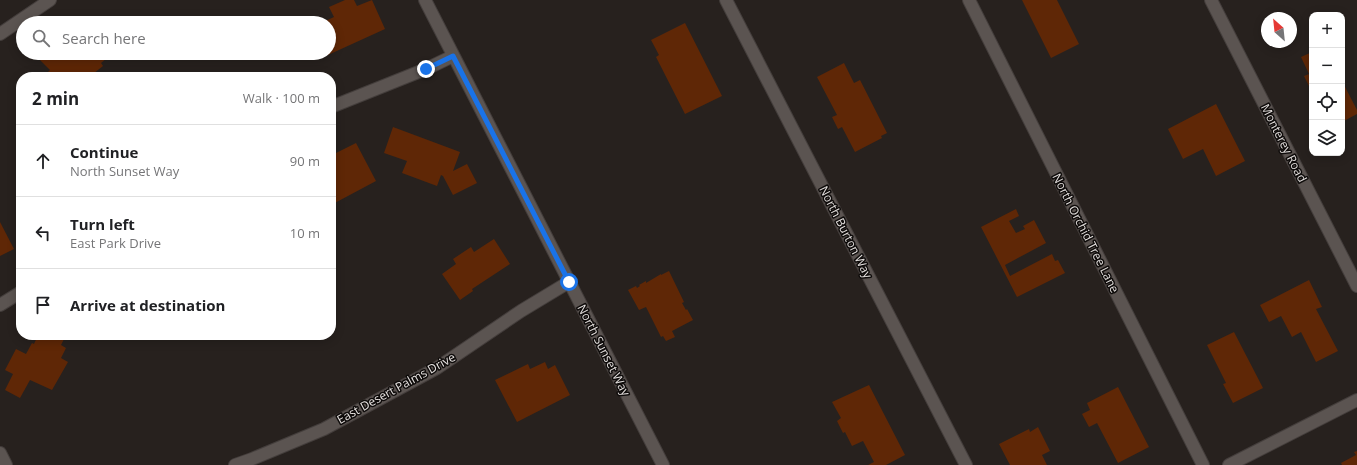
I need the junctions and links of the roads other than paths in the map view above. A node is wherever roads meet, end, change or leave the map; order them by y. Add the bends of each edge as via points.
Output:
1 (50, 0) edge
2 (425, 0) edge
3 (726, 0) edge
4 (969, 0) edge
5 (1211, 0) edge
6 (26, 16) edge
7 (16, 23) edge
8 (0, 34) edge
9 (453, 56) junction
10 (336, 105) edge
11 (569, 282) junction
12 (1357, 286) edge
13 (16, 295) edge
14 (0, 305) edge
15 (1357, 400) edge
16 (0, 453) edge
17 (6, 465) edge
18 (235, 465) edge
19 (663, 465) edge
20 (966, 465) edge
21 (1203, 465) edge
22 (1229, 465) edge

1 - 6 street
2 - 9 street, North Sunset Way
3 - 20 street, North Burton Way
4 - 21 street, North Orchid Tree Lane
5 - 12 street, Monterey Road
7 - 8 street
9 - 10 street
9 - 11 street, North Sunset Way
11 - 18 street, East Desert Palms Drive via 520,311 437,368 324,429
11 - 19 street, North Sunset Way
13 - 14 street
15 - 22 street
16 - 17 street

